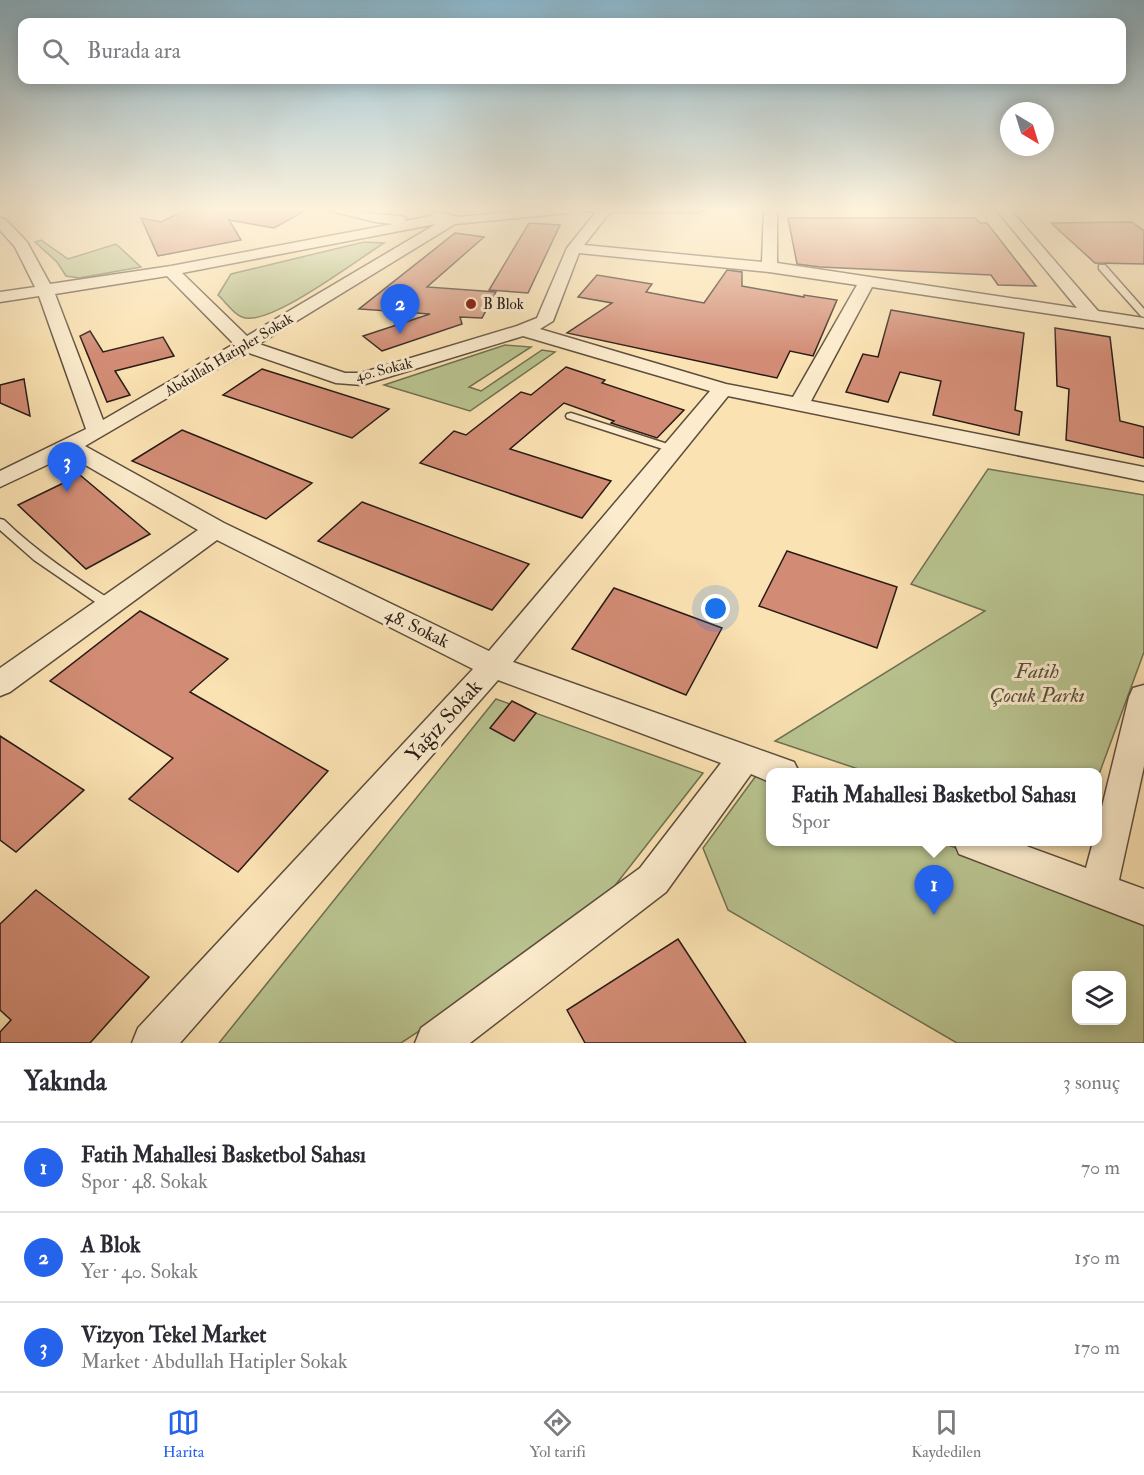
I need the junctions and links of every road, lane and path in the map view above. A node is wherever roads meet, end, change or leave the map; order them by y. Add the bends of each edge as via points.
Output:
1 (28, 257) edge
2 (240, 257) edge
3 (379, 257) edge
4 (570, 257) edge
5 (663, 257) edge
6 (769, 257) edge
7 (1043, 257) edge
8 (769, 267) junction
9 (1102, 267) dead end
10 (171, 271) junction
11 (867, 282) junction
12 (46, 292) junction
13 (0, 297) edge
14 (1144, 314) edge
15 (1092, 315) junction
16 (1144, 322) edge
17 (523, 330) junction
18 (246, 346) junction
19 (723, 388) junction
20 (799, 404) junction
21 (571, 416) dead end
22 (97, 432) junction
23 (69, 446) junction
24 (673, 449) junction
25 (1144, 474) edge
26 (0, 480) edge
27 (0, 523) edge
28 (215, 528) junction
29 (109, 605) junction
30 (493, 666) junction
31 (0, 684) edge
32 (1144, 697) edge
33 (744, 758) junction
34 (772, 768) edge
35 (981, 846) edge
36 (1099, 889) junction
37 (1144, 907) edge
38 (153, 1043) edge
39 (436, 1043) edge

1 - 12 street
2 - 10 street
3 - 18 street, Abdullah Hatipler Sokak
4 - 17 street, 40. Sokak via 544,321
5 - 8 street
6 - 8 street
7 - 15 street
8 - 11 street
9 - 14 lane
10 - 12 street
10 - 18 street
11 - 15 street
11 - 20 street
12 - 13 street
12 - 22 street
15 - 16 street
17 - 18 street, 40. Sokak via 362,379 343,379
17 - 19 street
18 - 22 street, Abdullah Hatipler Sokak
19 - 20 street
19 - 24 street, Yağız Sokak
20 - 25 street
21 - 24 lane
22 - 23 street, Abdullah Hatipler Sokak
23 - 26 street, Abdullah Hatipler Sokak
23 - 28 street, 48. Sokak
24 - 30 street, Yağız Sokak
27 - 29 lane via 60,573
28 - 29 street
28 - 30 street, 48. Sokak
29 - 31 street
30 - 33 street, 48. Sokak
30 - 38 street, Yağız Sokak
32 - 36 street
33 - 34 street, 48. Sokak
33 - 39 street via 653,880
35 - 36 street
36 - 37 street

